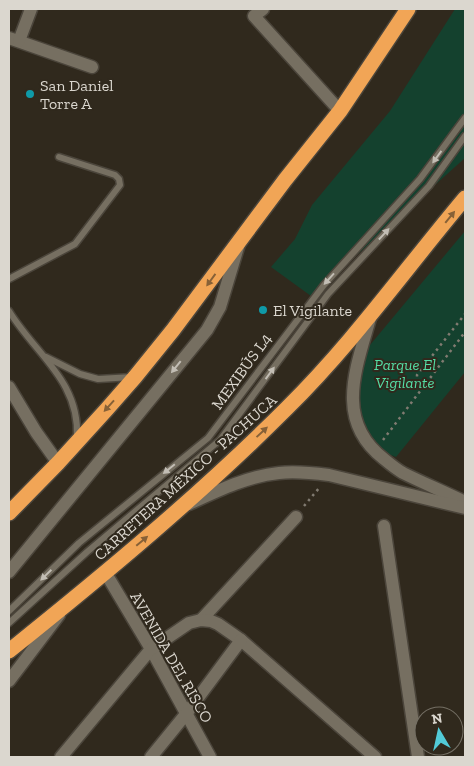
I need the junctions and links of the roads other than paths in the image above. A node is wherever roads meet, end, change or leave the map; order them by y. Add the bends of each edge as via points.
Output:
1 (31, 9) edge
2 (408, 9) edge
3 (259, 13) edge
4 (14, 40) edge
5 (92, 67) dead end
6 (340, 111) junction
7 (465, 118) edge
8 (465, 136) edge
9 (59, 158) dead end
10 (465, 198) edge
11 (240, 241) junction
12 (9, 279) edge
13 (9, 310) edge
14 (371, 314) junction
15 (42, 355) junction
16 (135, 377) junction
17 (9, 387) edge
18 (77, 442) junction
19 (58, 463) junction
20 (465, 502) edge
21 (182, 507) junction
22 (465, 508) edge
23 (9, 513) edge
24 (296, 517) road end
25 (384, 526) dead end
26 (9, 572) edge
27 (105, 572) junction
28 (66, 606) junction
29 (9, 611) edge
30 (201, 620) junction
31 (9, 623) edge
32 (241, 640) junction
33 (151, 650) junction
34 (9, 651) edge
35 (9, 681) edge
36 (186, 714) junction
37 (61, 757) edge
38 (151, 757) edge
39 (210, 757) edge
40 (375, 757) edge
41 (418, 757) edge

1 - 4 street
2 - 6 highway
3 - 6 street
4 - 5 street
6 - 11 highway
7 -> 29 lane, MEXIBÚS L4 via 420,179 324,284 208,438 79,543
31 -> 8 lane, MEXIBÚS L4 via 87,552 220,440 328,294 429,186
9 - 12 lane via 115,175 120,185 75,244
14 -> 10 highway, CARRETERA MÉXICO - PACHUCA
11 -> 16 highway
11 -> 26 street via 220,307 207,330
13 - 15 lane
14 - 20 street via 352,390 359,428 375,452 401,472
21 -> 14 highway, CARRETERA MÉXICO - PACHUCA via 288,408
15 - 16 lane via 98,379
15 - 18 lane via 73,401 78,422
16 -> 18 highway
17 - 19 street
18 - 19 highway
19 - 23 highway
21 - 22 street via 226,487 279,473 307,472
27 -> 21 highway, CARRETERA MÉXICO - PACHUCA
24 - 30 street
25 - 41 street
27 - 28 highway, CARRETERA MÉXICO - PACHUCA
27 - 33 street, AVENIDA DEL RISCO
28 - 34 highway, CARRETERA MÉXICO - PACHUCA
28 - 35 street
30 - 32 street via 218,624
30 - 33 street via 189,623
32 - 36 street
32 - 40 street
33 - 36 street, AVENIDA DEL RISCO
33 - 37 street
36 - 38 street
36 - 39 street, AVENIDA DEL RISCO

